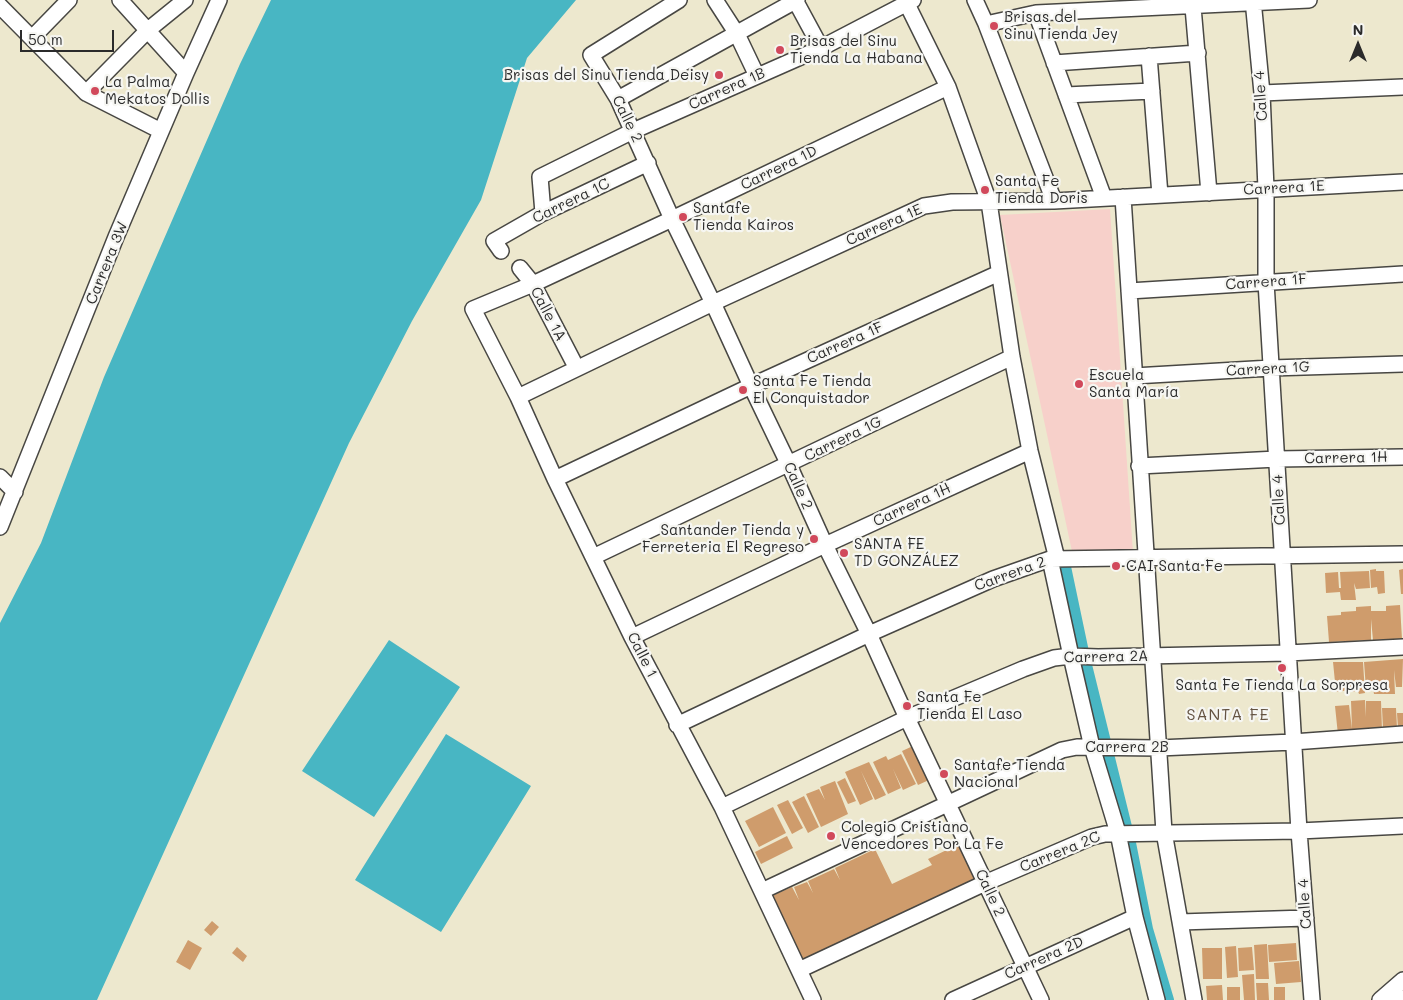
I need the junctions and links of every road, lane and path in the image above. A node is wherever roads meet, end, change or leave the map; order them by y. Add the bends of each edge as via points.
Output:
1 (69, 0) edge
2 (120, 0) edge
3 (185, 0) edge
4 (219, 0) edge
5 (679, 0) edge
6 (715, 0) edge
7 (796, 0) edge
8 (975, 0) edge
9 (1309, 0) edge
10 (909, 1) edge
11 (1253, 1) edge
12 (0, 6) edge
13 (1193, 7) junction
14 (1036, 13) junction
15 (986, 24) junction
16 (148, 30) junction
17 (736, 34) junction
18 (32, 38) junction
19 (821, 48) junction
20 (1198, 53) junction
21 (1149, 56) junction
22 (1054, 63) junction
23 (186, 73) junction
24 (757, 76) junction
25 (1403, 86) edge
26 (948, 87) junction
27 (1152, 91) junction
28 (86, 93) junction
29 (1262, 93) junction
30 (1066, 96) junction
31 (618, 99) junction
32 (161, 131) junction
33 (633, 131) junction
34 (648, 163) junction
35 (1403, 182) edge
36 (1266, 189) junction
37 (1209, 193) junction
38 (1160, 195) junction
39 (1123, 197) junction
40 (1104, 198) junction
41 (1054, 201) junction
42 (989, 202) junction
43 (543, 213) junction
44 (672, 219) junction
45 (498, 246) dead end
46 (520, 268) dead end
47 (999, 273) junction
48 (1403, 274) edge
49 (1266, 282) junction
50 (533, 284) junction
51 (1129, 291) junction
52 (713, 303) junction
53 (474, 309) joint
54 (1012, 357) junction
55 (573, 361) dead end
56 (1403, 364) edge
57 (1272, 368) junction
58 (1134, 376) junction
59 (750, 386) junction
60 (518, 397) junction
61 (1030, 451) junction
62 (1403, 457) edge
63 (1277, 459) junction
64 (789, 464) junction
65 (1139, 466) junction
66 (0, 477) edge
67 (555, 479) junction
68 (15, 492) junction
69 (0, 527) edge
70 (825, 545) junction
71 (1403, 554) edge
72 (1283, 556) junction
73 (593, 557) junction
74 (1145, 557) junction
75 (1058, 559) junction
76 (869, 634) junction
77 (632, 637) junction
78 (1403, 647) edge
79 (1288, 653) junction
80 (1073, 656) junction
81 (1153, 657) junction
82 (907, 718) junction
83 (678, 725) junction
84 (1403, 734) edge
85 (1294, 742) junction
86 (1095, 746) junction
87 (1159, 748) junction
88 (948, 804) junction
89 (722, 807) junction
90 (1403, 826) edge
91 (1299, 831) junction
92 (1164, 832) junction
93 (1120, 833) junction
94 (985, 883) junction
95 (762, 891) junction
96 (1135, 918) junction
97 (1306, 918) junction
98 (1180, 922) junction
99 (1025, 966) junction
100 (800, 970) junction
101 (1403, 980) edge
102 (1403, 998) edge
103 (1381, 999) edge
104 (813, 1000) edge
105 (953, 1000) edge
106 (1041, 1000) edge
107 (1157, 1000) edge
108 (1194, 1000) edge
109 (1312, 1000) edge

1 - 18 street
2 - 16 street
3 - 16 street
4 - 23 street, Carrera 3W
5 - 31 street, Calle 2 via 591,55
6 - 17 street
7 - 17 street
7 - 19 street
8 - 15 street
9 - 11 street
10 - 19 street, Carrera 1B
10 - 26 street
11 - 13 street
11 - 29 street, Calle 4
12 - 18 street
13 - 14 street
13 - 20 street
14 - 15 street
14 - 22 street
15 - 41 street
16 - 23 street
16 - 28 street
17 - 24 street
17 - 31 street
18 - 28 street
19 - 24 street, Carrera 1B
20 - 21 street
20 - 37 street
21 - 22 street
21 - 27 street
22 - 30 street
23 - 32 street, Carrera 3W
24 - 33 street, Carrera 1B
25 - 29 street
26 - 42 street
26 - 44 street, Carrera 1D
27 - 30 street
27 - 38 street
28 - 32 street
29 - 36 street, Calle 4
30 - 40 street
31 - 33 street, Calle 2
32 - 68 street, Carrera 3W via 51,396
33 - 34 street, Calle 2
33 - 43 street, Carrera 1B via 540,177
34 - 43 street, Carrera 1C
34 - 44 street, Calle 2
35 - 36 street, Carrera 1E
36 - 37 street, Carrera 1E
36 - 49 street, Calle 4
37 - 38 street, Carrera 1E
38 - 39 street, Carrera 1E
39 - 40 street, Carrera 1E
39 - 51 street
40 - 41 street, Carrera 1E
41 - 42 street, Carrera 1E
42 - 47 street
42 - 52 street, Carrera 1E via 924,206
43 - 45 street, Carrera 1C
44 - 50 street, Carrera 1D
44 - 52 street, Calle 2
46 - 50 street, Calle 1A
47 - 54 street
47 - 59 street, Carrera 1F
48 - 49 street, Carrera 1F
49 - 51 street, Carrera 1F
49 - 57 street, Calle 4
50 - 53 street, Carrera 1D
50 - 55 street, Calle 1A
51 - 58 street
52 - 59 street, Calle 2
52 - 60 street, Carrera 1E
53 - 60 street, Calle 1
54 - 61 street
54 - 64 street, Carrera 1G
56 - 57 street, Carrera 1G
57 - 58 street, Carrera 1G
57 - 63 street, Calle 4
58 - 65 street
59 - 64 street, Calle 2
59 - 67 street, Carrera 1F
60 - 67 street, Calle 1
61 - 70 street, Carrera 1H
61 - 75 street
62 - 63 street, Carrera 1H
63 - 65 street, Carrera 1H
63 - 72 street, Calle 4
64 - 70 street, Calle 2
64 - 73 street, Carrera 1G
65 - 74 street
66 - 68 street
67 - 73 street, Calle 1
68 - 69 street, Carrera 3W
70 - 76 street, Calle 2
70 - 77 street, Carrera 1H
71 - 72 street, Carrera 2
72 - 74 street, Carrera 2
72 - 79 street, Calle 4
73 - 77 street, Calle 1
74 - 75 street, Carrera 2
74 - 81 street
75 - 76 street, Carrera 2 via 993,579
75 - 80 street
76 - 82 street, Calle 2
76 - 83 street, Carrera 2
77 - 83 street, Calle 1
78 - 79 street, Carrera 2A
79 - 81 street, Carrera 2A
79 - 85 street, Calle 4
80 - 81 street, Carrera 2A
80 - 82 street, Carrera 2A via 1054,658 1023,669
80 - 86 street
81 - 87 street
82 - 88 street, Calle 2
82 - 89 street, Carrera 2A
83 - 89 street, Calle 1
84 - 85 street, Carrera 2B
85 - 87 street, Carrera 2B
85 - 91 street, Calle 4
86 - 87 street, Carrera 2B
86 - 88 street, Carrera 2B via 1062,750
86 - 93 street
87 - 92 street
88 - 94 street, Calle 2
88 - 95 street, Carrera 2B
89 - 95 street, Calle 1
90 - 91 street, Carrera 2C
91 - 92 street, Carrera 2C
91 - 97 street, Calle 4
92 - 93 street, Carrera 2C
92 - 98 street
93 - 94 street, Carrera 2C via 1092,838
93 - 96 street
94 - 99 street, Calle 2
94 - 100 street, Carrera 2C
95 - 100 street, Calle 1
96 - 99 street, Carrera 2D
96 - 107 street
97 - 98 street
97 - 109 street, Calle 4
98 - 108 street
99 - 105 street, Carrera 2D
99 - 106 street, Calle 2
100 - 104 street, Calle 1
101 - 103 street
102 - 103 street

